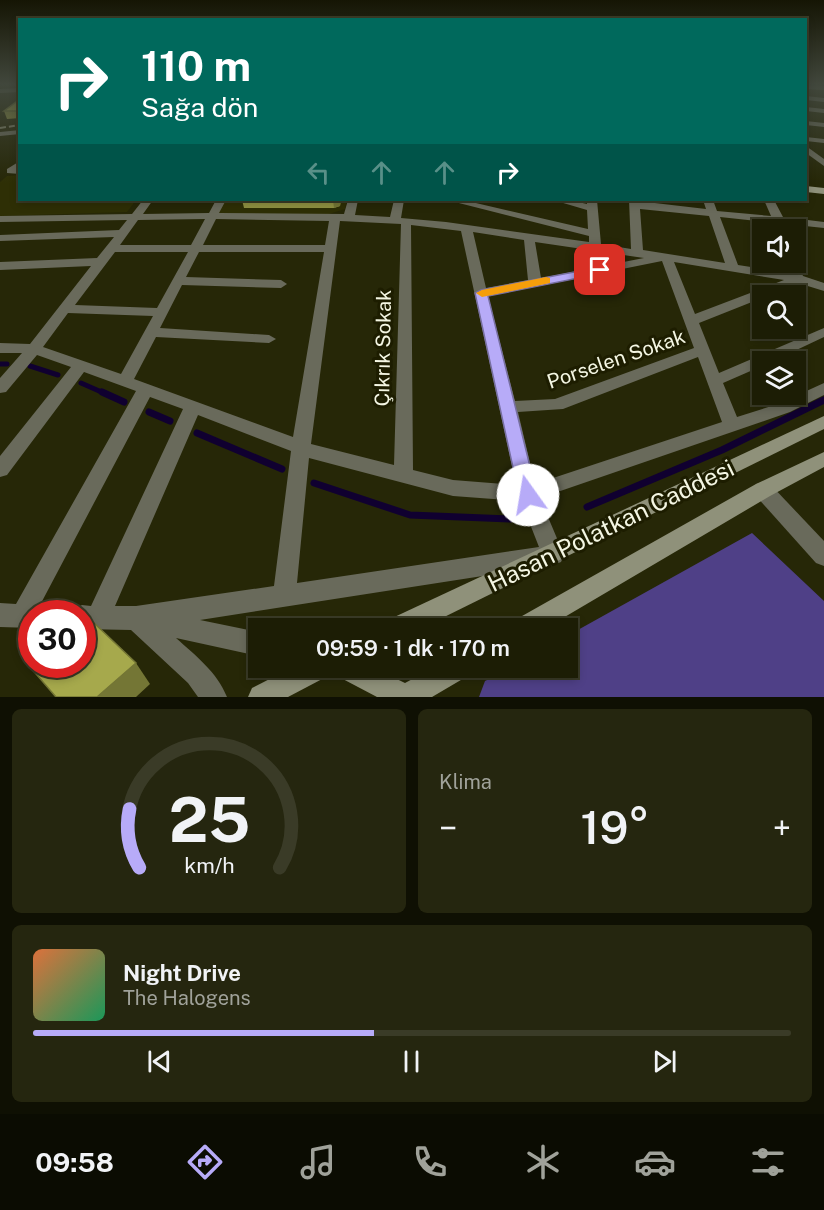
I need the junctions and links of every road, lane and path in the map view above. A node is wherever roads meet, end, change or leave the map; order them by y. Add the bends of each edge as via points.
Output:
1 (807, 123) edge
2 (824, 125) edge
3 (18, 132) edge
4 (0, 135) edge
5 (807, 139) edge
6 (824, 141) edge
7 (807, 150) edge
8 (824, 163) edge
9 (18, 165) edge
10 (18, 171) edge
11 (807, 183) edge
12 (824, 184) edge
13 (807, 189) edge
14 (824, 191) edge
15 (147, 201) edge
16 (221, 201) edge
17 (352, 201) edge
18 (399, 201) edge
19 (456, 201) edge
20 (566, 201) edge
21 (708, 201) edge
22 (769, 201) edge
23 (634, 202) edge
24 (592, 204) edge
25 (712, 213) junction
26 (135, 216) junction
27 (214, 216) junction
28 (342, 218) junction
29 (0, 219) edge
30 (778, 219) edge
31 (752, 220) edge
32 (400, 221) junction
33 (806, 225) edge
34 (824, 225) edge
35 (466, 228) junction
36 (122, 233) junction
37 (594, 234) junction
38 (530, 237) junction
39 (0, 238) edge
40 (595, 247) junction
41 (111, 248) junction
42 (330, 249) junction
43 (196, 250) junction
44 (637, 252) junction
45 (666, 257) junction
46 (100, 262) junction
47 (0, 266) edge
48 (733, 268) junction
49 (795, 273) edge
50 (797, 279) junction
51 (179, 281) junction
52 (535, 283) junction
53 (281, 284) dead end
54 (824, 287) edge
55 (481, 293) junction
56 (64, 309) junction
57 (162, 312) junction
58 (691, 321) junction
59 (152, 332) junction
60 (824, 332) edge
61 (269, 339) dead end
62 (0, 348) edge
63 (34, 349) junction
64 (702, 350) junction
65 (81, 365) junction
66 (125, 381) junction
67 (714, 381) junction
68 (0, 388) edge
69 (824, 388) edge
70 (146, 389) junction
71 (193, 406) junction
72 (508, 407) junction
73 (824, 422) edge
74 (732, 426) junction
75 (301, 447) junction
76 (824, 459) edge
77 (0, 470) edge
78 (403, 475) junction
79 (763, 490) junction
80 (528, 495) junction
81 (552, 555) junction
82 (824, 556) edge
83 (284, 594) junction
84 (27, 600) edge
85 (96, 605) edge
86 (96, 617) edge
87 (136, 618) junction
88 (418, 618) edge
89 (542, 618) edge
90 (248, 642) edge
91 (298, 678) edge
92 (368, 678) edge
93 (439, 678) edge
94 (214, 697) edge
95 (261, 697) edge
96 (405, 697) edge

1 - 2 street
3 - 4 street
5 - 6 street
7 - 8 street
9 - 10 street via 10,171
11 - 12 main road
13 - 14 main road
15 - 26 street
16 - 27 street
17 - 28 street
18 - 32 street, Çıkrık Sokak
19 - 37 street
20 - 24 street
21 - 25 street
22 - 30 street
23 - 25 street
23 - 44 street
24 - 37 street
25 - 31 street
25 - 48 street
26 - 27 street
26 - 29 street
26 - 36 street
27 - 28 street
27 - 43 street
28 - 32 street
28 - 42 street
32 - 35 street
32 - 78 street, Çıkrık Sokak
33 - 34 street
35 - 38 street
35 - 55 street
36 - 39 street
36 - 41 street
37 - 40 street
38 - 40 street
38 - 52 street
40 - 44 street
41 - 43 street
41 - 46 street
42 - 43 street
42 - 75 street
43 - 51 street
44 - 45 street
45 - 48 street
45 - 52 street
45 - 58 street
46 - 47 street
46 - 56 street
48 - 50 street
49 - 50 street
50 - 54 street
50 - 58 street
51 - 53 street
51 - 57 street
52 - 55 street
55 - 72 street
56 - 57 street
56 - 63 street
57 - 59 street
58 - 64 street
59 - 61 street
59 - 66 street
60 - 67 street
62 - 63 street
63 - 65 street
63 - 68 street
64 - 67 street
64 - 72 street, Porselen Sokak via 557,405
65 - 66 street
65 - 77 street
66 - 70 street
67 - 74 street
69 - 74 street via 784,408
70 - 71 street
70 - 84 street
71 - 75 street
71 - 85 street
72 - 80 street
73 - 81 main road, Hasan Polatkan Caddesi
74 - 80 street
75 - 78 street
75 - 83 street
76 - 79 main road, Hasan Polatkan Caddesi
78 - 80 street via 453,488
79 - 82 street
79 - 89 main road, Hasan Polatkan Caddesi
80 - 81 street
81 - 83 street
81 - 88 main road, Hasan Polatkan Caddesi
83 - 87 street
86 - 87 street
87 - 90 street
87 - 94 street via 197,674
91 - 95 main road
92 - 96 main road
93 - 96 main road

